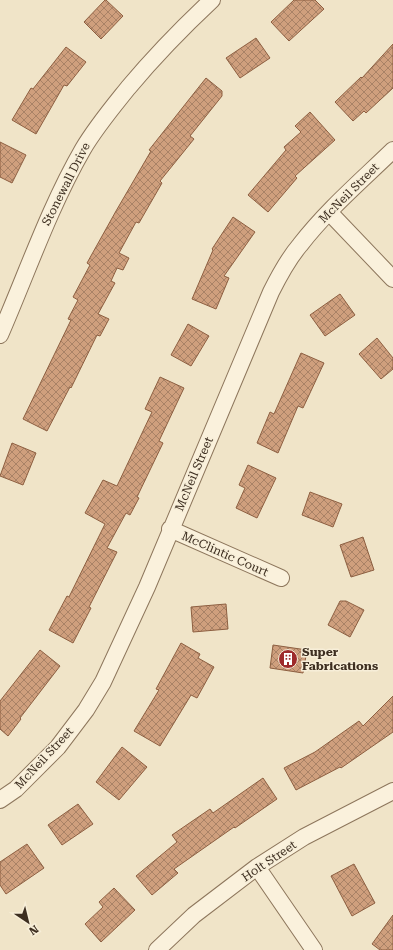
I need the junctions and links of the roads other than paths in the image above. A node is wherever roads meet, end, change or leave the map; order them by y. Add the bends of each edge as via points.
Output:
1 (212, 0) edge
2 (393, 150) edge
3 (329, 212) junction
4 (393, 279) edge
5 (0, 335) edge
6 (170, 530) junction
7 (281, 578) dead end
8 (393, 791) edge
9 (0, 800) edge
10 (256, 867) junction
11 (158, 950) edge
12 (314, 950) edge

1 - 5 street, Stonewall Drive via 150,62 107,114 84,148 42,232
2 - 3 street, McNeil Street
3 - 4 street
3 - 6 street, McNeil Street via 299,245 271,292
6 - 7 street, McClintic Court
6 - 9 street, McNeil Street via 103,682 86,710 58,747 16,789
8 - 10 street, Holt Street via 304,837
10 - 11 street, Holt Street via 194,915
10 - 12 street

